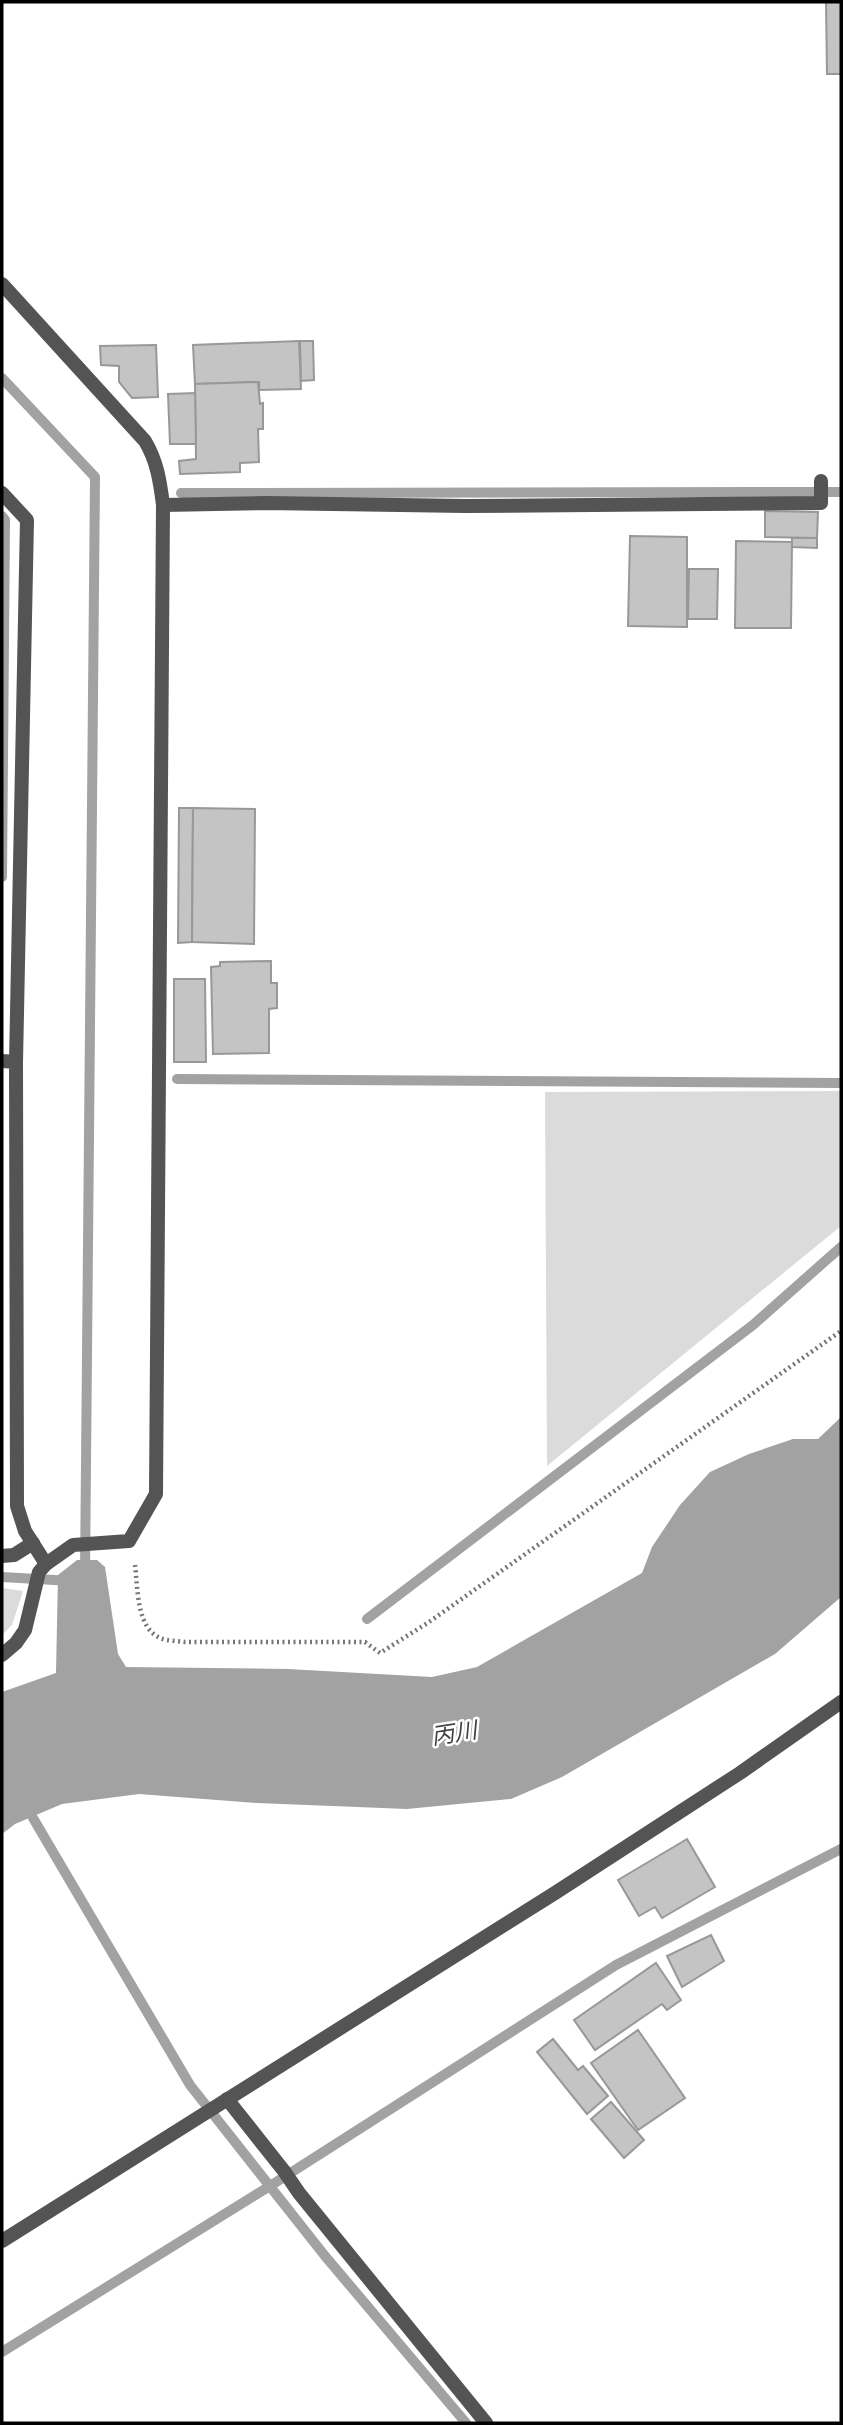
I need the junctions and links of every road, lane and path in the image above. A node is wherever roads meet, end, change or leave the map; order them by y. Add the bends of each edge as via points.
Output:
1 (2, 284) edge
2 (821, 489) dead end
3 (2, 493) edge
4 (163, 505) junction
5 (9, 1061) edge
6 (841, 1331) edge
7 (129, 1541) junction
8 (33, 1543) junction
9 (5, 1556) edge
10 (40, 1574) junction
11 (2, 1656) edge
12 (841, 1702) edge
13 (223, 2101) junction
14 (2, 2241) edge
15 (486, 2423) edge

1 - 4 street via 145,441 159,474
2 - 4 street via 821,503
3 - 5 street via 27,520
4 - 7 street via 156,1494
5 - 8 street via 15,1472 17,1506
6 - 7 path via 380,1653 365,1642 185,1642 161,1638 148,1629 142,1616
7 - 10 street via 73,1545
8 - 9 street
8 - 10 street
10 - 11 street via 25,1630
12 - 13 street via 555,1893
13 - 14 street
13 - 15 street

